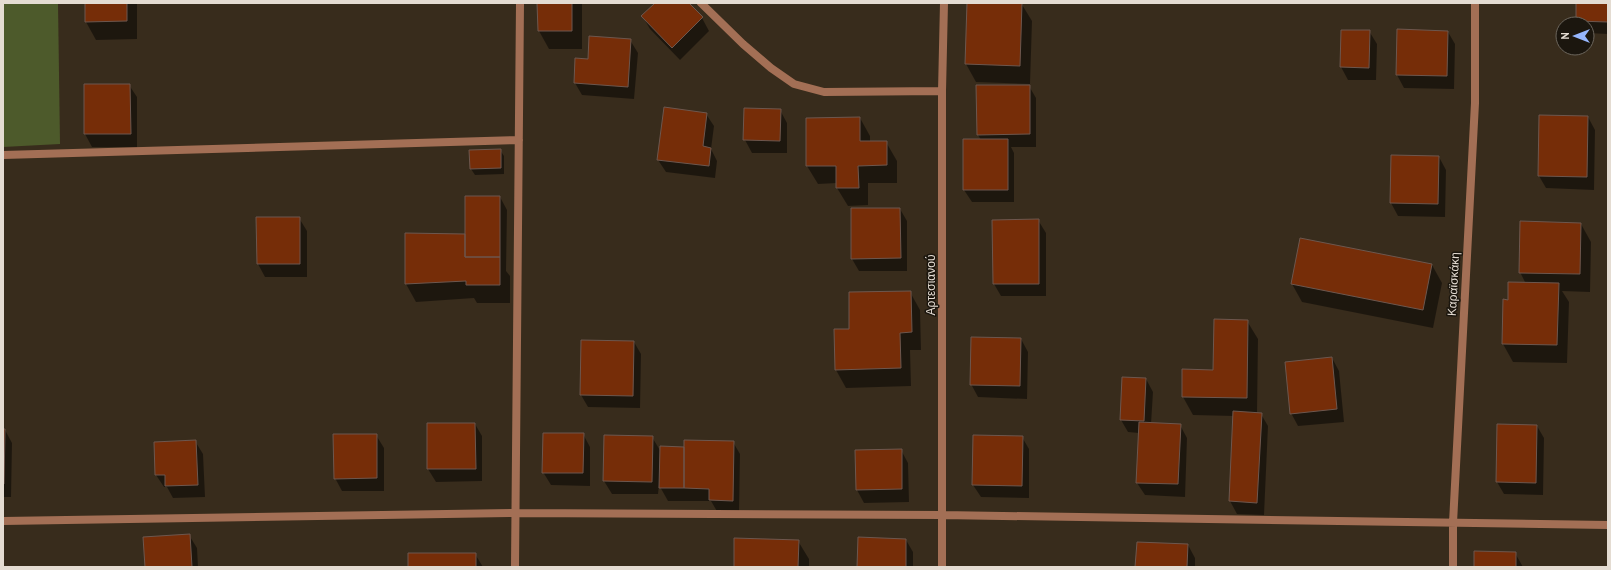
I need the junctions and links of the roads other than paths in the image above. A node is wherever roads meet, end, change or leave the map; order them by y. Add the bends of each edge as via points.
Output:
1 (520, 3) edge
2 (700, 3) edge
3 (944, 3) edge
4 (1475, 3) edge
5 (942, 91) junction
6 (519, 140) junction
7 (3, 155) edge
8 (515, 512) junction
9 (942, 514) junction
10 (3, 521) edge
11 (1453, 523) junction
12 (1608, 525) edge
13 (515, 567) edge
14 (942, 567) edge
15 (1453, 567) edge

1 - 6 street
2 - 5 street via 743,44 794,84 824,92
3 - 5 street, Αρτεσιανού
4 - 11 street, Καραϊσκάκη via 1474,103
5 - 9 street, Αρτεσιανού
6 - 7 street
6 - 8 street
8 - 9 street
8 - 10 street
8 - 13 street
9 - 11 street
9 - 14 street, Αρτεσιανού
11 - 12 street
11 - 15 street, Καραϊσκάκη

